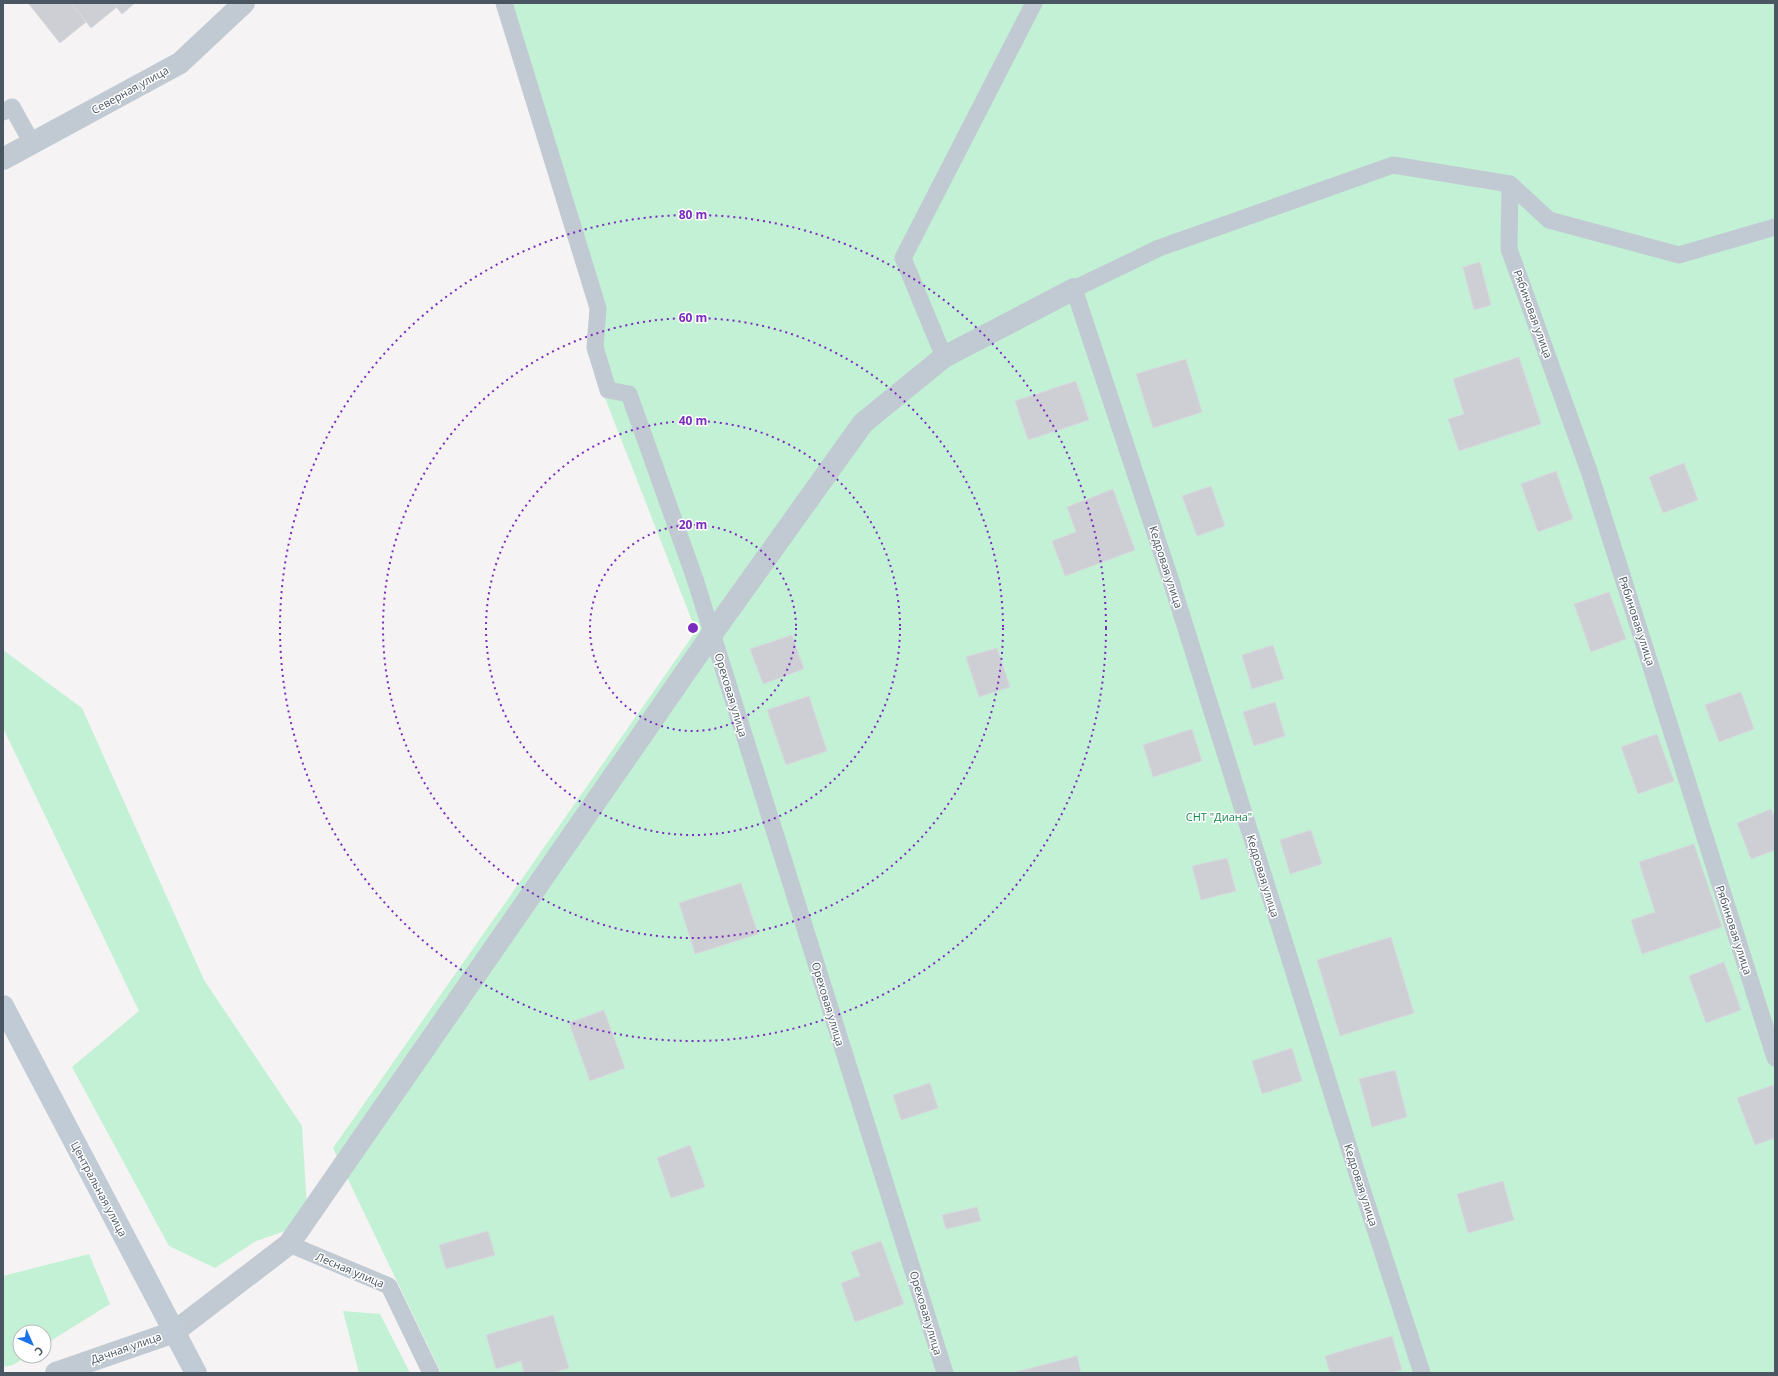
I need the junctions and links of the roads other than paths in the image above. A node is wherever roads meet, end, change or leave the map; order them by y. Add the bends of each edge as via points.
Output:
1 (244, 3) edge
2 (504, 3) edge
3 (1034, 3) edge
4 (3, 112) edge
5 (32, 143) junction
6 (3, 159) edge
7 (1510, 184) junction
8 (1775, 227) edge
9 (1074, 289) junction
10 (944, 357) junction
11 (712, 634) junction
12 (3, 1006) edge
13 (1775, 1058) edge
14 (289, 1244) junction
15 (174, 1332) junction
16 (56, 1373) edge
17 (196, 1373) edge
18 (431, 1373) edge
19 (945, 1373) edge
20 (1422, 1373) edge

1 - 5 street, Северная улица via 180,63
2 - 11 lane, Ореховая улица via 598,308 595,347 608,390 629,394 695,578
3 - 10 lane via 903,258
4 - 5 lane via 12,107
5 - 6 street, Северная улица
7 - 8 lane via 1549,220 1679,255
7 - 9 lane via 1393,165 1159,248
7 - 13 lane, Рябиновая улица via 1509,249 1589,471
9 - 10 street, Дачная улица
9 - 20 lane, Кедровая улица via 1171,581
10 - 11 street, Дачная улица via 864,423
11 - 14 street, Дачная улица
11 - 19 lane, Ореховая улица
12 - 15 street, Центральная улица
14 - 15 street, Дачная улица
14 - 18 lane, Лесная улица via 389,1286
15 - 16 street, Дачная улица
15 - 17 street, Центральная улица

